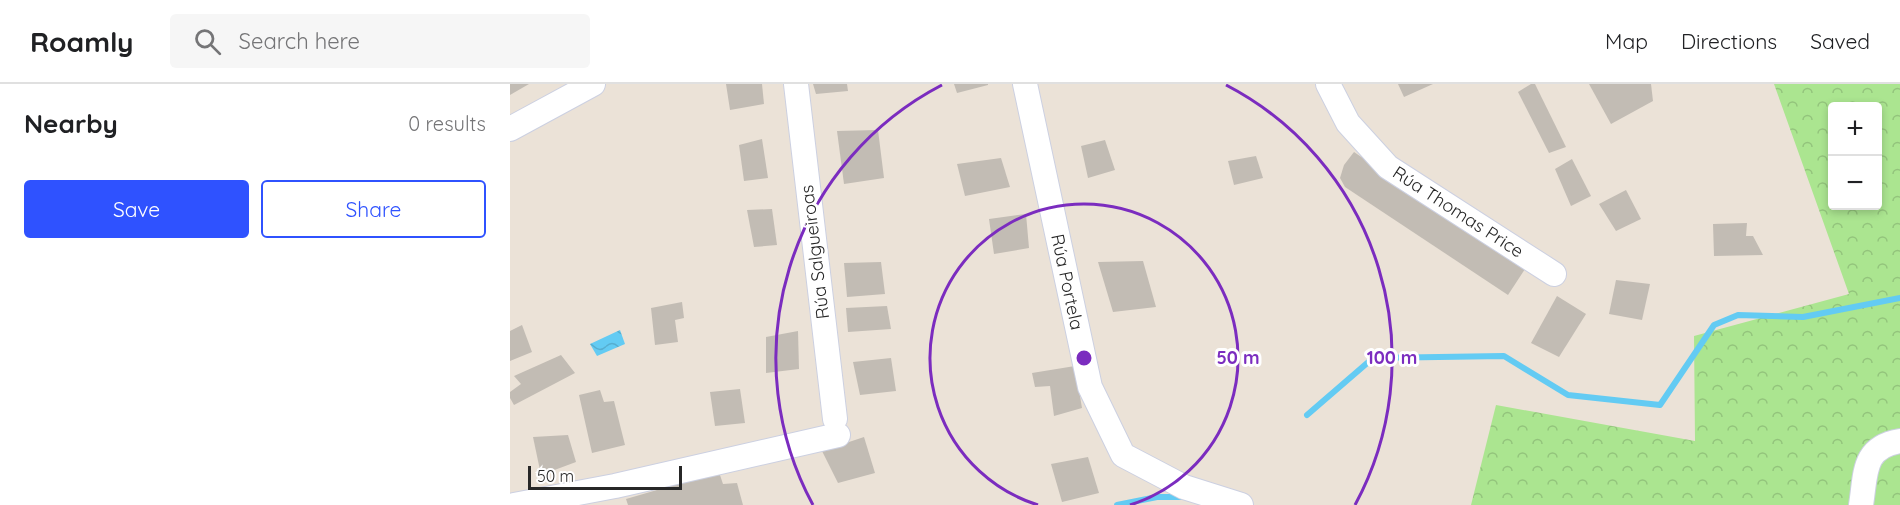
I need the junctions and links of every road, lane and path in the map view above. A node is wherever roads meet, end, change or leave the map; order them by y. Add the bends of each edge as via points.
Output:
1 (593, 84) edge
2 (796, 84) edge
3 (1025, 84) edge
4 (1328, 84) edge
5 (510, 129) edge
6 (1554, 274) dead end
7 (1900, 441) edge
8 (514, 505) edge
9 (1241, 505) edge
10 (1861, 505) edge

1 - 5 street
2 - 8 street, Rúa Salgueiroas via 837,427 615,486
3 - 9 street, Rúa Portela via 1090,387 1123,455 1184,487
4 - 6 street, Rúa Thomas Price via 1348,123 1388,167
7 - 10 street via 1884,444 1869,459

